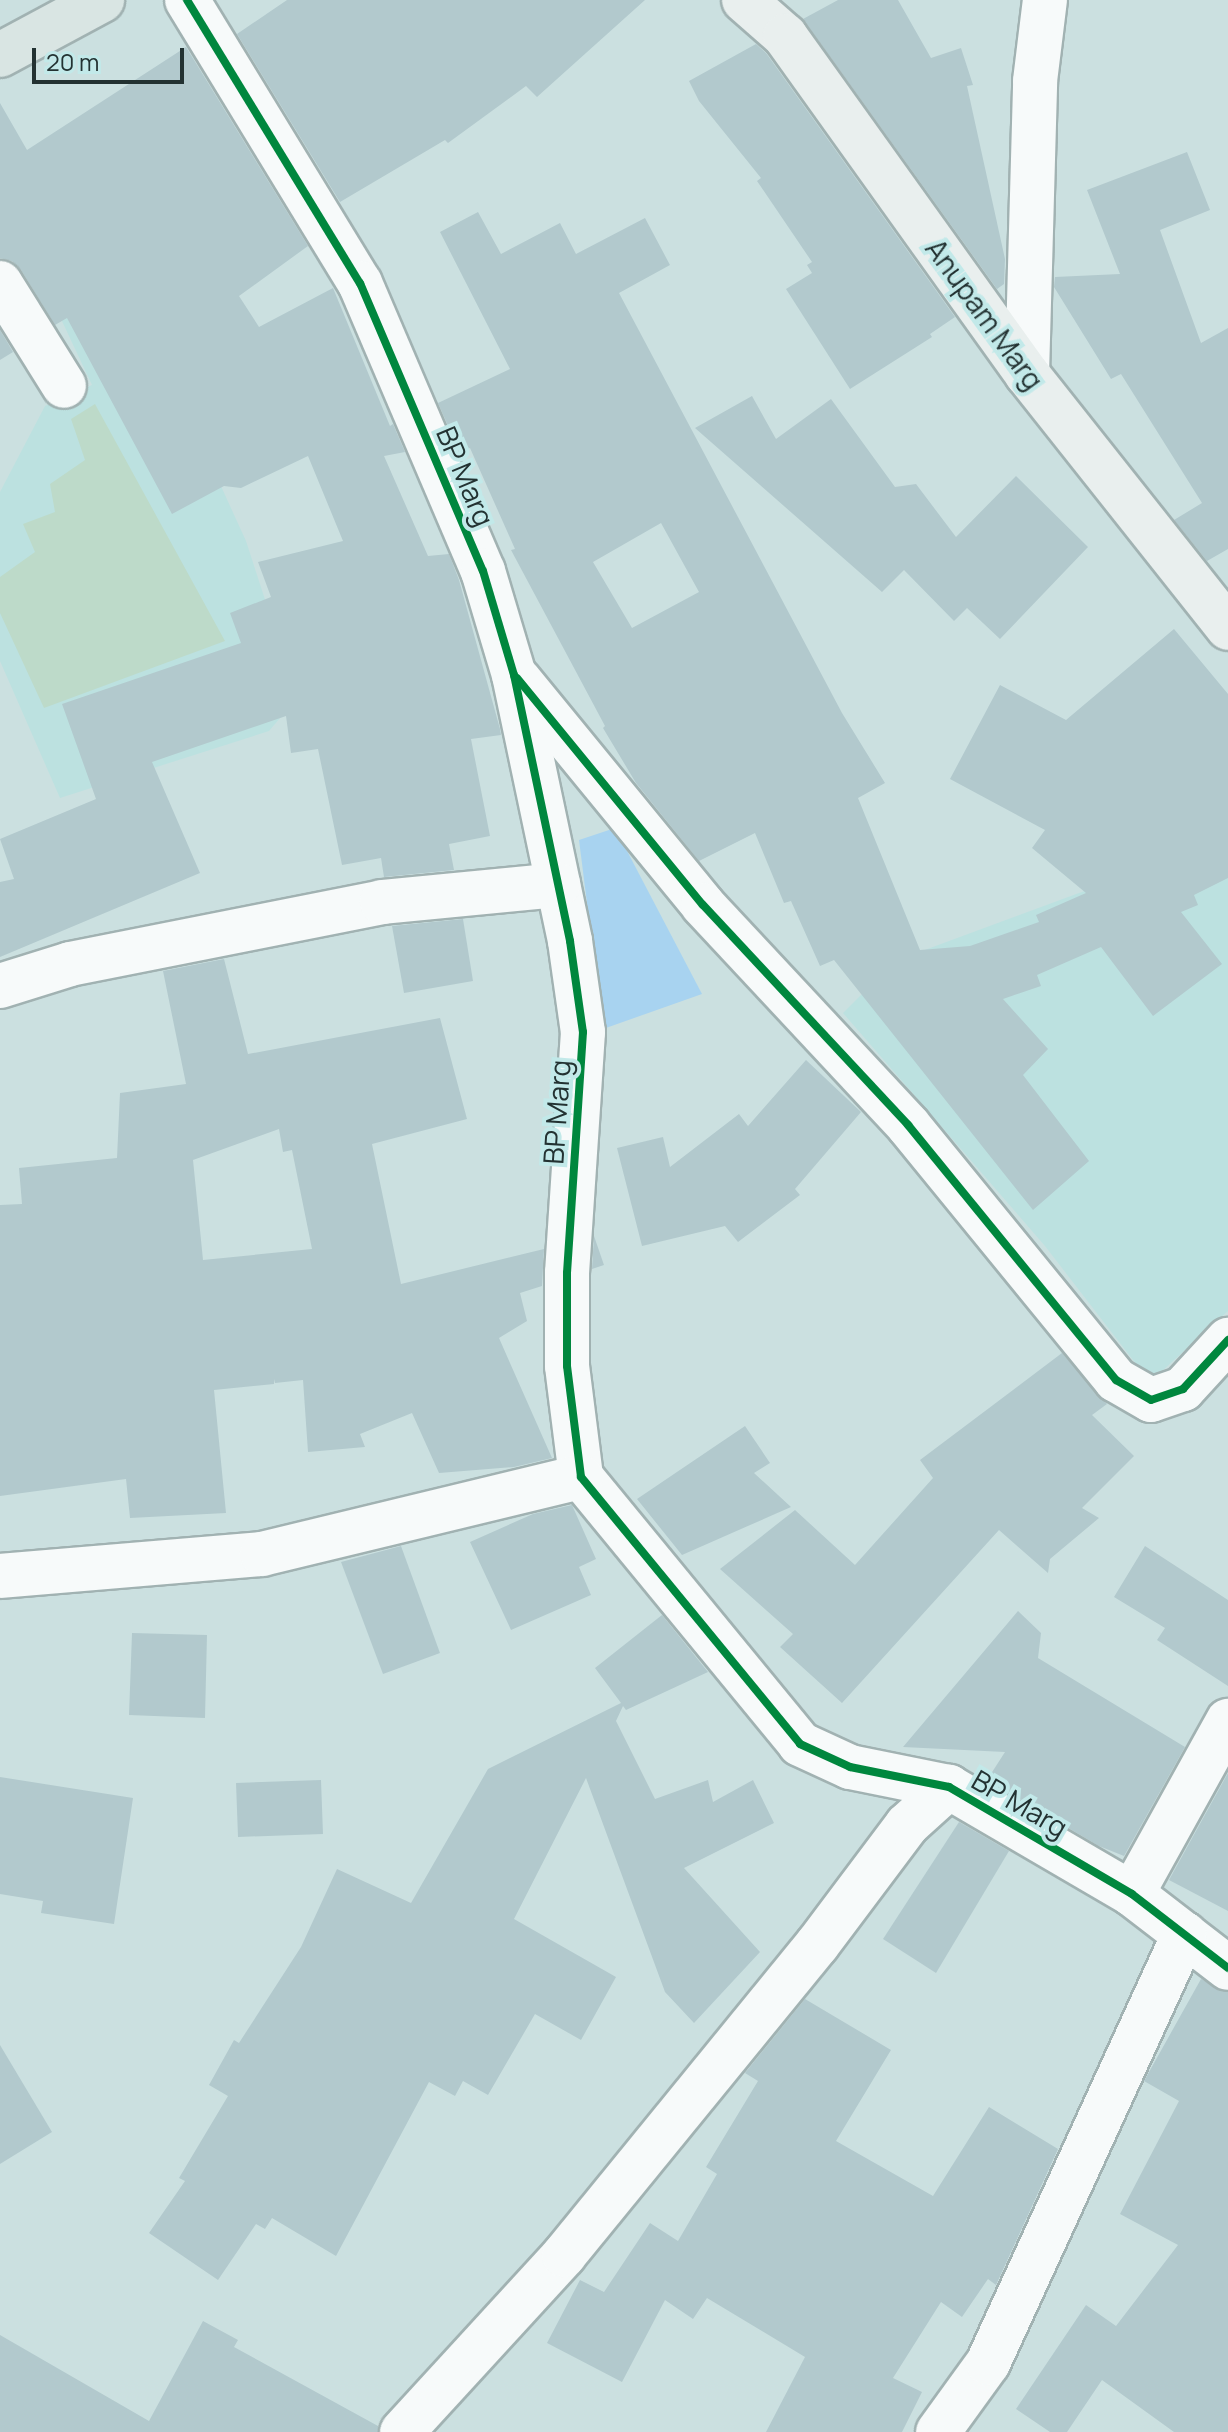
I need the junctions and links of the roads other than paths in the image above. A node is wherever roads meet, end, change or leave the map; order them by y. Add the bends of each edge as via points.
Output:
1 (102, 0) edge
2 (187, 0) edge
3 (744, 0) edge
4 (1045, 0) edge
5 (0, 55) edge
6 (0, 283) edge
7 (1027, 374) junction
8 (64, 386) dead end
9 (1228, 628) edge
10 (514, 675) junction
11 (558, 885) junction
12 (0, 986) edge
13 (1228, 1340) edge
14 (581, 1477) junction
15 (0, 1576) edge
16 (1228, 1721) edge
17 (949, 1787) junction
18 (1132, 1894) junction
19 (1184, 1934) junction
20 (1228, 1968) edge
21 (402, 2432) edge
22 (938, 2432) edge

1 - 5 main road
2 - 10 street, BP Marg via 360,283 483,571
3 - 7 main road, Anupam Marg via 785,36
4 - 7 street via 1035,81
6 - 8 street
7 - 9 main road, Anupam Marg
10 - 11 street, BP Marg
10 - 13 street via 703,905 908,1125 1116,1380 1151,1400 1183,1389
11 - 12 street via 382,902 70,964
11 - 14 street, BP Marg via 583,1032 567,1273 567,1366
14 - 15 street via 262,1554
14 - 17 street, BP Marg via 800,1744 850,1767
16 - 18 street
17 - 18 street, BP Marg
17 - 21 street via 907,1825 791,1978 564,2255
18 - 19 street, BP Marg
19 - 20 street, BP Marg
19 - 22 street via 988,2363

